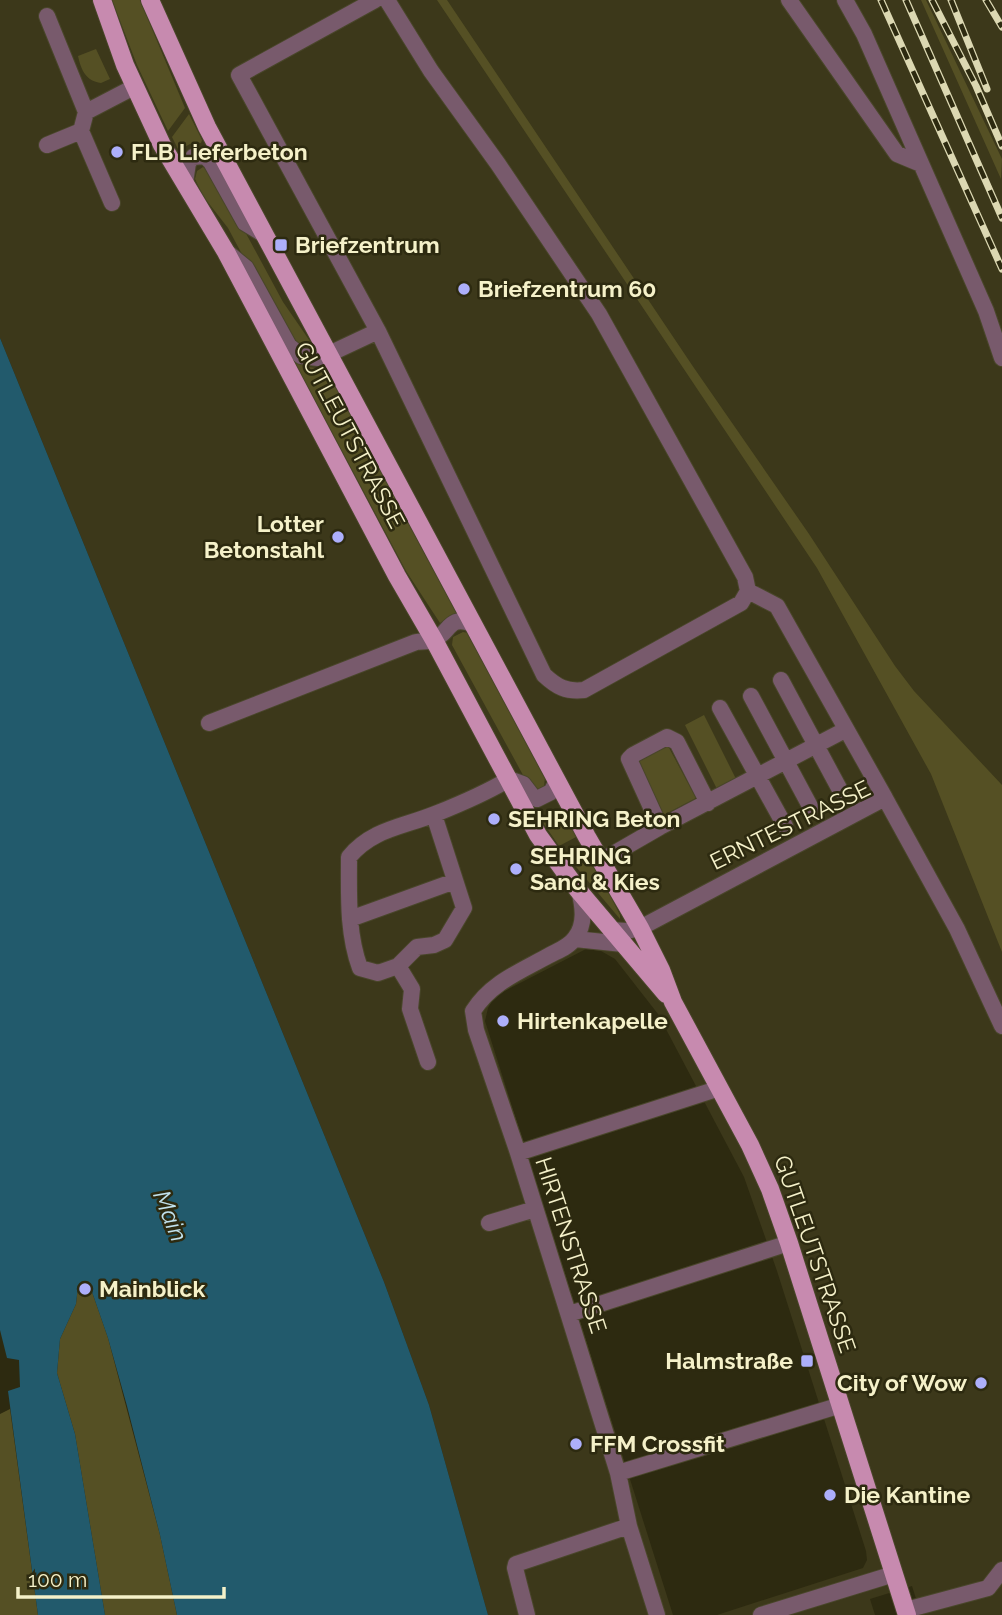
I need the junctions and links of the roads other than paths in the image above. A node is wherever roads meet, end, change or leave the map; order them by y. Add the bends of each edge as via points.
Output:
1 (102, 0) edge
2 (150, 0) edge
3 (375, 0) edge
4 (387, 0) edge
5 (789, 0) edge
6 (845, 0) edge
7 (47, 16) dead end
8 (134, 87) junction
9 (86, 112) junction
10 (81, 131) junction
11 (47, 145) dead end
12 (922, 164) junction
13 (185, 183) junction
14 (112, 203) dead end
15 (263, 234) junction
16 (226, 252) junction
17 (378, 331) junction
18 (329, 355) junction
19 (1002, 358) edge
20 (748, 591) junction
21 (472, 624) junction
22 (435, 640) junction
23 (781, 680) dead end
24 (751, 696) dead end
25 (720, 708) dead end
26 (209, 723) dead end
27 (845, 730) junction
28 (817, 746) junction
29 (786, 761) junction
30 (758, 776) junction
31 (509, 779) junction
32 (558, 781) junction
33 (840, 790) dead end
34 (885, 798) junction
35 (708, 803) junction
36 (811, 808) dead end
37 (434, 815) junction
38 (785, 826) dead end
39 (660, 827) junction
40 (601, 861) junction
41 (455, 881) junction
42 (579, 890) junction
43 (350, 919) junction
44 (640, 928) junction
45 (611, 930) junction
46 (575, 939) junction
47 (624, 944) junction
48 (398, 966) junction
49 (673, 1002) junction
50 (1002, 1026) edge
51 (428, 1062) dead end
52 (720, 1088) junction
53 (518, 1153) junction
54 (535, 1209) junction
55 (489, 1223) dead end
56 (789, 1243) junction
57 (569, 1314) junction
58 (841, 1405) junction
59 (618, 1473) junction
60 (629, 1526) junction
61 (1002, 1570) edge
62 (894, 1574) junction
63 (906, 1613) edge
64 (527, 1615) edge
65 (657, 1615) edge
66 (761, 1615) edge

1 - 8 main road, GUTLEUTSTRASSE
2 - 15 main road, GUTLEUTSTRASSE via 207,127
3 - 17 street via 239,75
4 - 20 street via 599,314 745,577
5 - 12 street via 897,154
6 - 12 street
7 - 9 street
8 - 9 street
8 - 13 main road, GUTLEUTSTRASSE
9 - 10 street
10 - 11 street
10 - 14 street
12 - 19 street
13 - 15 street, GUTLEUTSTRASSE via 188,163 193,157 205,156 245,223
13 - 16 main road, GUTLEUTSTRASSE
15 - 18 main road, GUTLEUTSTRASSE
16 - 18 street, GUTLEUTSTRASSE via 246,268 289,346 301,356
16 - 22 main road, GUTLEUTSTRASSE
17 - 18 street
17 - 20 street via 544,675 555,685 584,690 741,603
18 - 21 main road, GUTLEUTSTRASSE
20 - 27 street via 777,606
21 - 22 street via 454,622
21 - 32 main road, GUTLEUTSTRASSE
22 - 26 street via 416,642
22 - 31 main road, GUTLEUTSTRASSE
23 - 28 street
24 - 29 street
25 - 30 street
27 - 28 street
27 - 34 street
28 - 29 street
28 - 33 street
29 - 30 street
29 - 36 street
30 - 35 street
30 - 38 street
31 - 32 street, GUTLEUTSTRASSE via 523,784 537,799 551,792
31 - 37 street
31 - 42 main road, GUTLEUTSTRASSE via 538,835
32 - 40 main road, GUTLEUTSTRASSE
34 - 44 street, ERNTESTRASSE
34 - 50 street, ERNTESTRASSE via 957,929
35 - 39 street
35 - 39 street via 677,742 667,737 629,759
37 - 41 street
37 - 43 street via 372,836 349,857
39 - 40 street
40 - 44 main road, GUTLEUTSTRASSE
41 - 43 street
41 - 48 street via 464,908 445,940 417,947
42 - 45 main road, GUTLEUTSTRASSE
42 - 46 street via 582,925
43 - 48 street via 360,968 378,973
44 - 45 street
44 - 49 main road, GUTLEUTSTRASSE
45 - 47 main road, GUTLEUTSTRASSE
46 - 47 street
46 - 53 street, HIRTENSTRASSE via 501,981 483,995 473,1011
47 - 49 main road, GUTLEUTSTRASSE
48 - 51 street via 412,989 410,1009
49 - 52 main road, GUTLEUTSTRASSE
52 - 53 street
52 - 56 main road, GUTLEUTSTRASSE via 770,1189
53 - 54 street, HIRTENSTRASSE
54 - 55 street
54 - 57 street, HIRTENSTRASSE
56 - 57 street
56 - 58 main road, GUTLEUTSTRASSE
57 - 59 street, HIRTENSTRASSE
58 - 59 street
58 - 62 main road, GUTLEUTSTRASSE
59 - 60 street, HIRTENSTRASSE
60 - 64 street via 516,1564
60 - 65 street, HIRTENSTRASSE
61 - 63 street via 988,1588
62 - 63 main road, GUTLEUTSTRASSE
62 - 66 street

